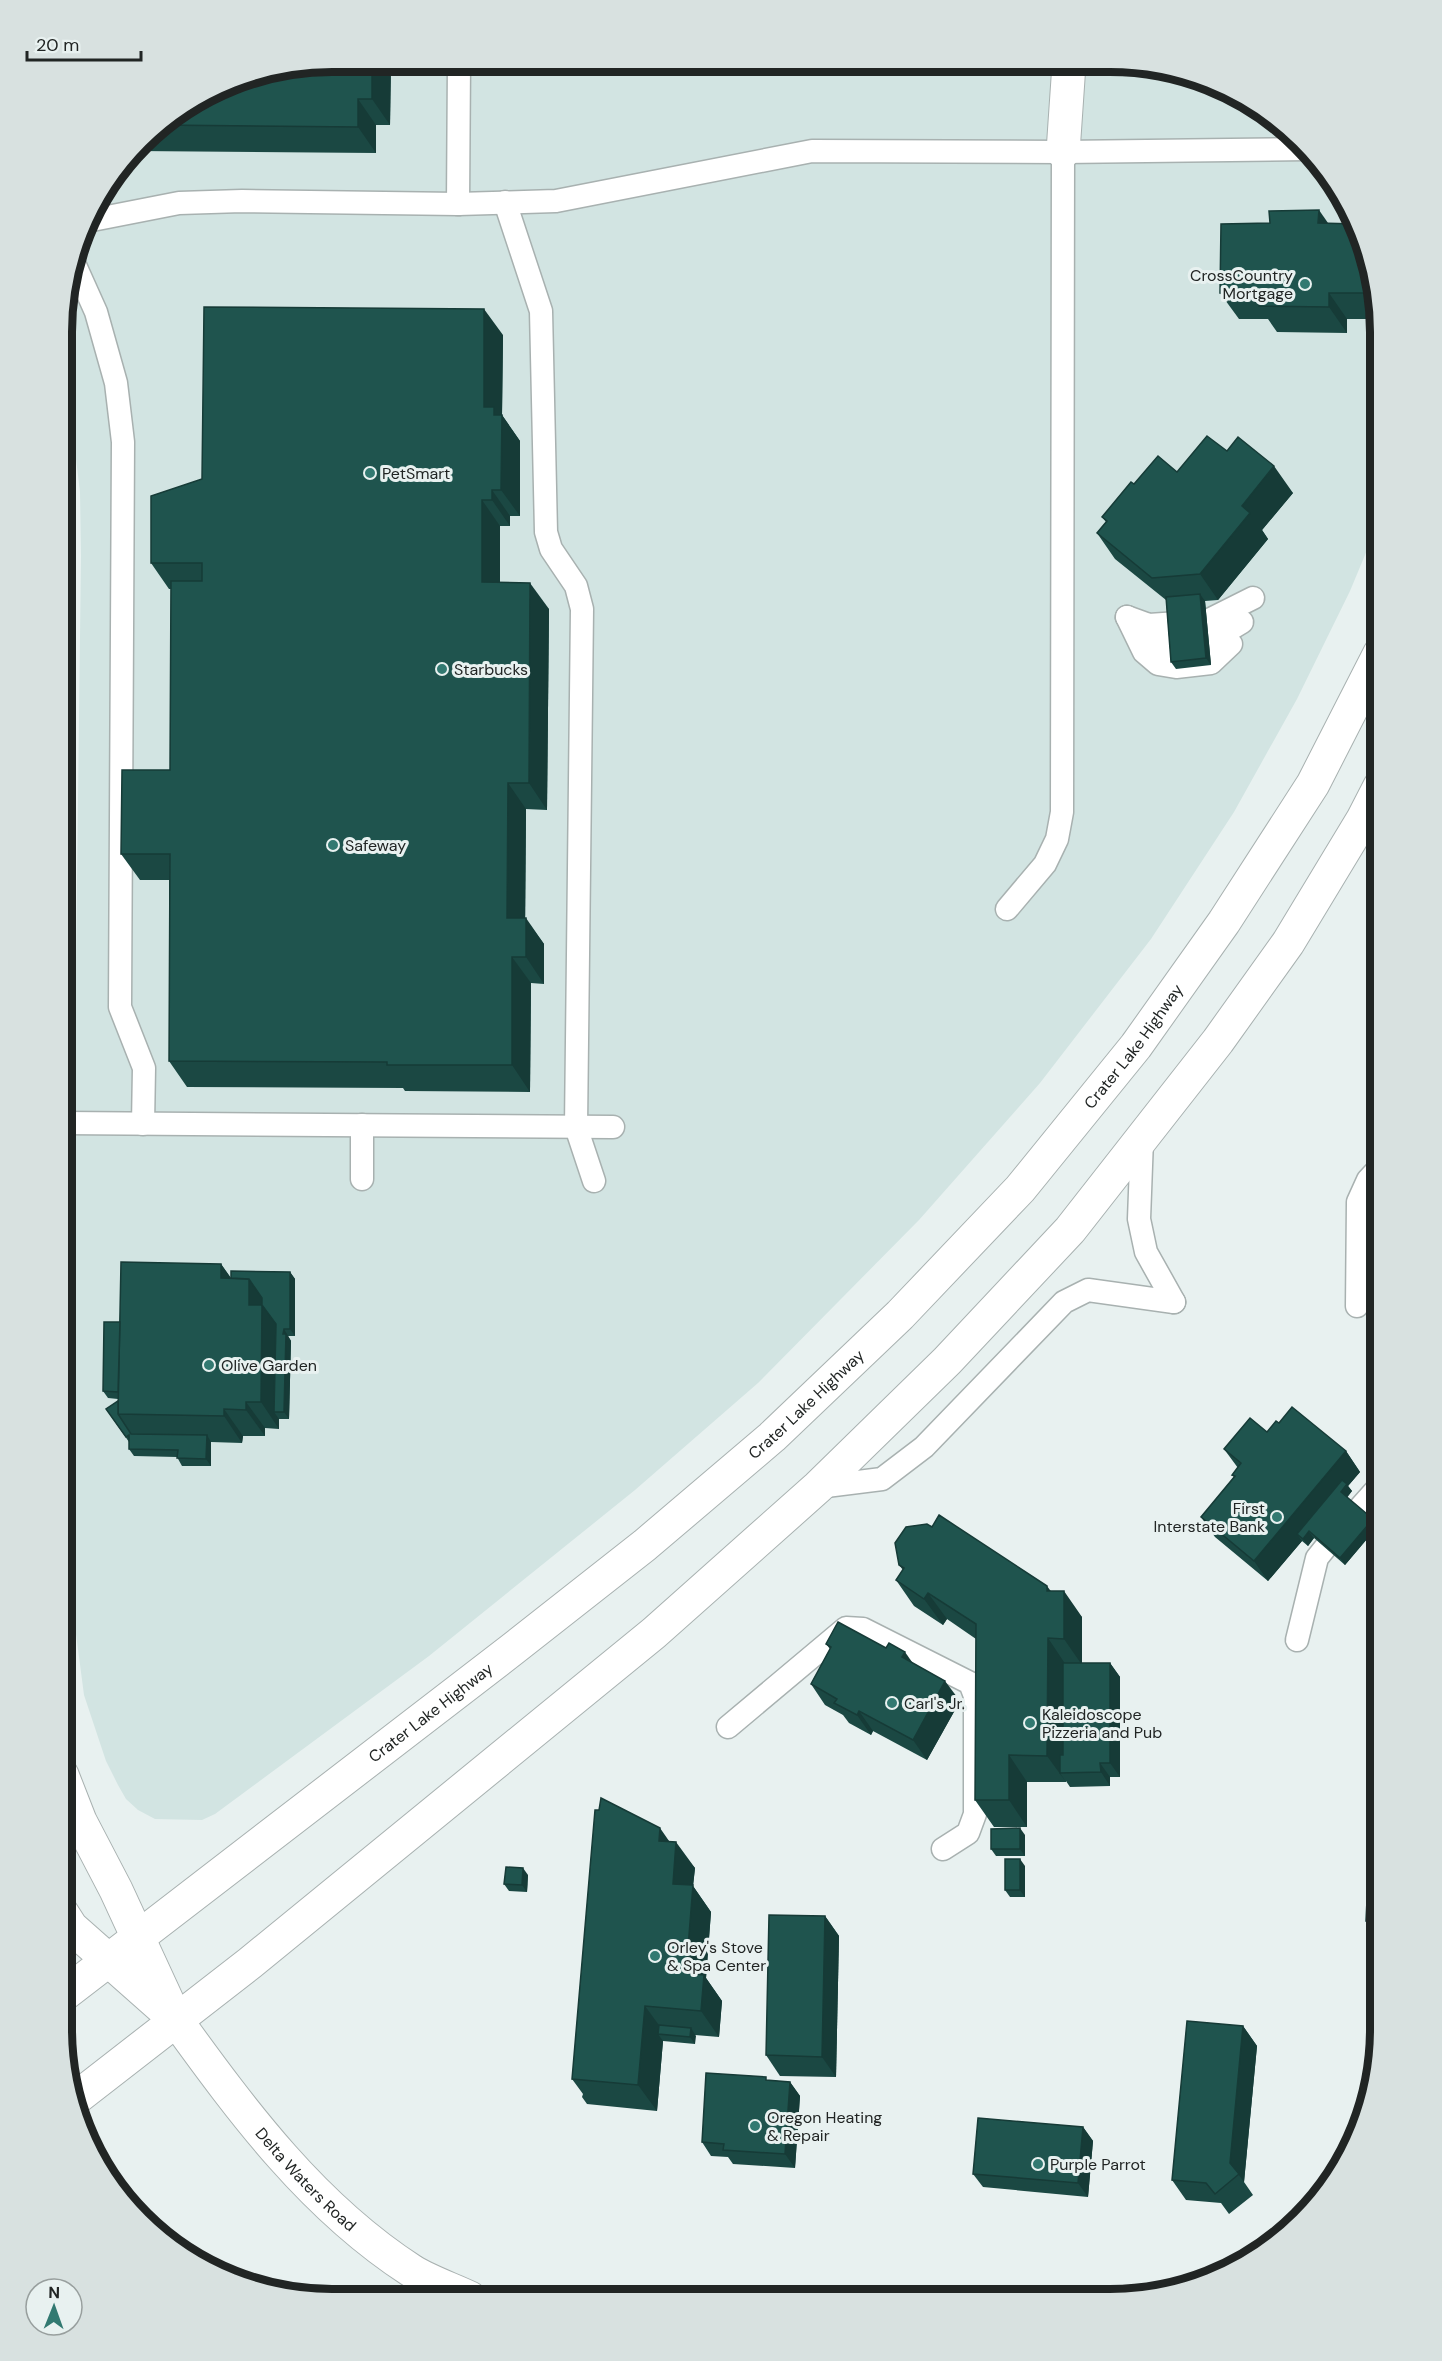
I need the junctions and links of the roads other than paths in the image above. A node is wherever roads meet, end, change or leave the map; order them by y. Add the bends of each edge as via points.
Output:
1 (459, 72) edge
2 (1068, 72) edge
3 (1295, 149) edge
4 (1063, 152) junction
5 (505, 202) junction
6 (458, 204) junction
7 (98, 219) edge
8 (79, 274) edge
9 (1253, 598) dead end
10 (1127, 617) junction
11 (1242, 622) dead end
12 (1231, 644) dead end
13 (1370, 673) edge
14 (1370, 805) edge
15 (1007, 909) dead end
16 (72, 1123) edge
17 (143, 1124) junction
18 (362, 1125) junction
19 (576, 1127) junction
20 (613, 1127) dead end
21 (1142, 1139) junction
22 (1370, 1178) edge
23 (362, 1179) dead end
24 (594, 1181) dead end
25 (1357, 1306) dead end
26 (818, 1487) junction
27 (1370, 1497) edge
28 (1358, 1510) edge
29 (1325, 1548) edge
30 (1297, 1640) dead end
31 (728, 1727) dead end
32 (72, 1801) edge
33 (943, 1849) dead end
34 (72, 1928) edge
35 (138, 1936) junction
36 (108, 1959) junction
37 (72, 1988) edge
38 (177, 2020) junction
39 (80, 2095) edge
40 (431, 2289) edge

1 - 6 lane
2 - 4 main road
3 - 4 lane
4 - 5 lane via 812,151 556,201
4 - 15 lane via 1062,812 1057,839 1045,864
5 - 6 lane
5 - 19 lane via 541,311 546,532 551,549 576,586 582,609
6 - 7 lane via 179,203
8 - 17 lane via 96,312 116,383 123,442 120,1007 144,1068
9 - 10 lane via 1207,621 1149,625
10 - 11 lane via 1149,642 1167,645 1209,642
10 - 12 lane via 1144,652 1158,664 1176,667 1211,663
13 - 35 main road, Crater Lake Highway via 1313,784 1224,922 1136,1046 1020,1189 900,1315 772,1437 645,1545
14 - 21 main road via 1288,943
16 - 17 lane
17 - 18 lane
18 - 19 lane
18 - 23 lane
19 - 20 lane
19 - 24 lane
21 - 26 main road via 1070,1230 947,1361
21 - 26 lane via 1139,1219 1146,1252 1174,1302 1088,1290 1064,1302 924,1448 891,1473 882,1479
22 - 25 lane via 1358,1202
26 - 38 main road via 654,1633
27 - 28 lane
29 - 30 lane via 1317,1558
31 - 33 lane via 846,1628 863,1629 970,1683 975,1696 975,1814 968,1833
32 - 35 main road, Delta Waters Road
34 - 36 main road, Delta Waters Road
35 - 36 main road, Crater Lake Highway
35 - 38 main road, Delta Waters Road
36 - 37 main road, Crater Lake Highway
36 - 38 main road, Delta Waters Road
38 - 39 main road
38 - 40 main road, Delta Waters Road via 271,2146 336,2214

